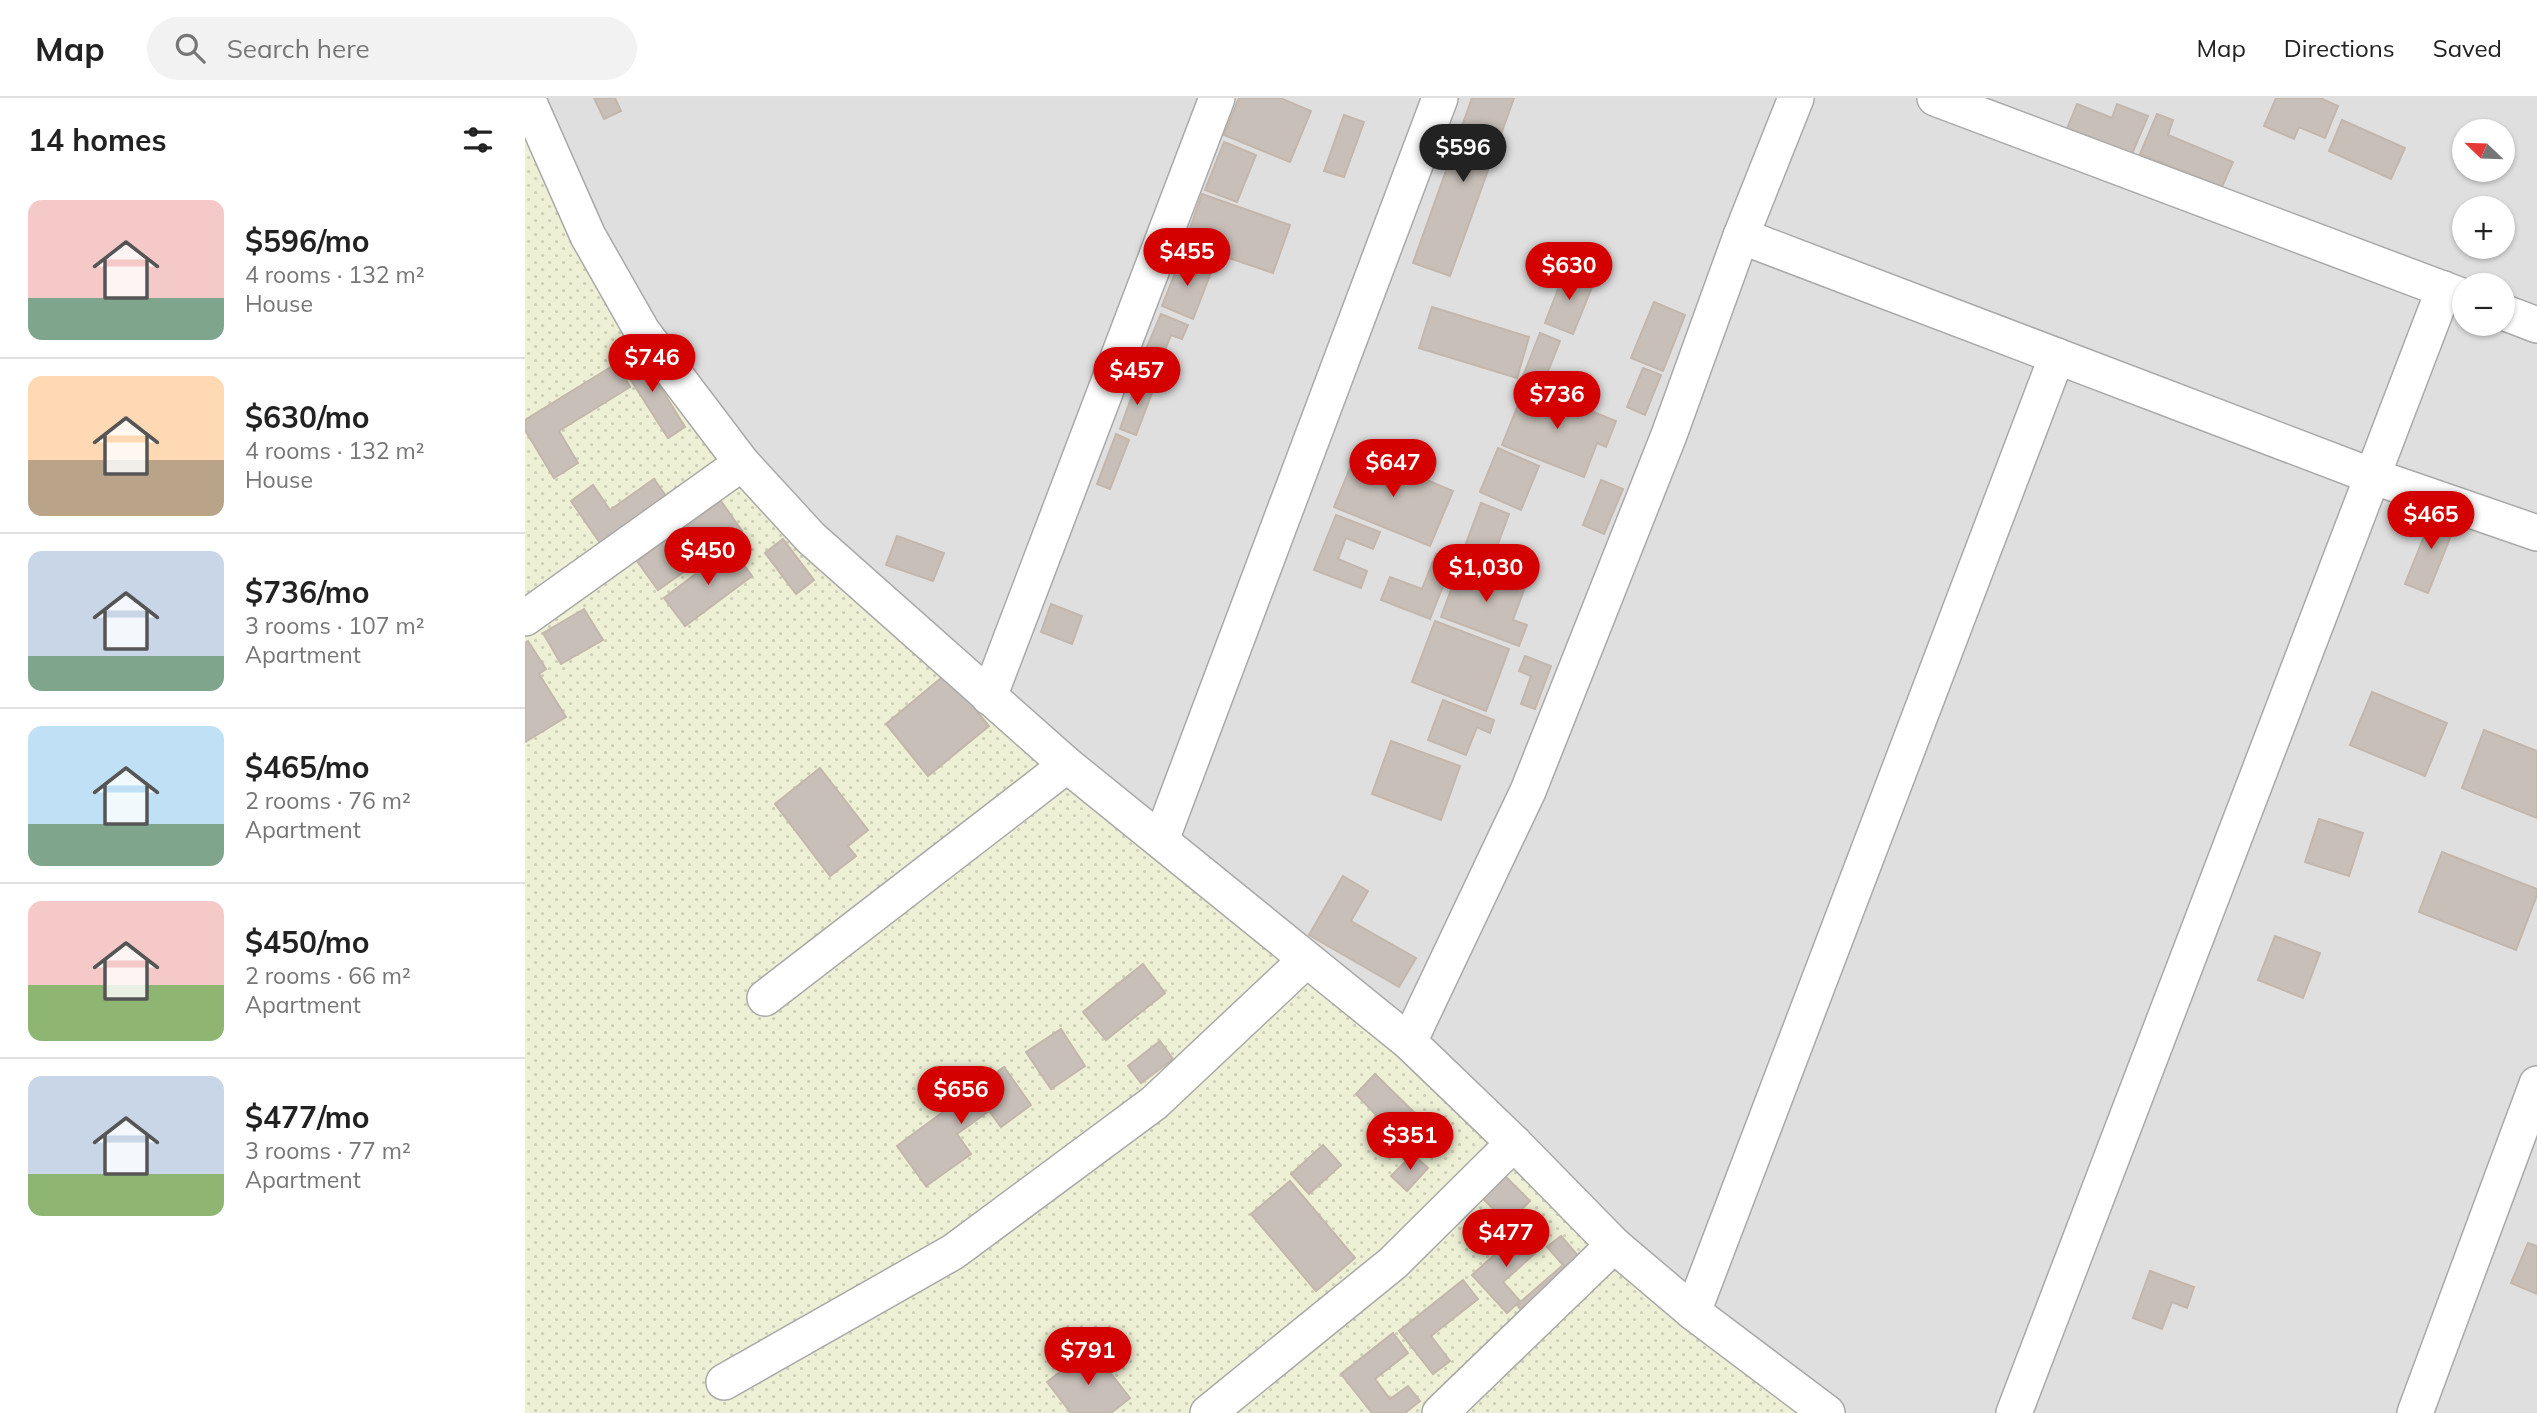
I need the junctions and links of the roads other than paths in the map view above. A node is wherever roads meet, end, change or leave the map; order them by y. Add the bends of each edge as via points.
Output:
1 (527, 98) edge
2 (1217, 98) edge
3 (1440, 98) edge
4 (1795, 98) edge
5 (1935, 98) edge
6 (1741, 236) junction
7 (2452, 292) edge
8 (2452, 297) edge
9 (2515, 317) edge
10 (2537, 325) edge
11 (2057, 356) junction
12 (742, 463) junction
13 (2372, 476) junction
14 (2537, 533) edge
15 (525, 618) edge
16 (989, 697) junction
17 (1067, 765) junction
18 (1161, 840) junction
19 (1306, 960) junction
20 (765, 998) dead end
21 (1409, 1042) junction
22 (2537, 1084) edge
23 (1514, 1143) junction
24 (1614, 1245) junction
25 (1693, 1312) junction
26 (725, 1382) dead end
27 (1208, 1413) edge
28 (1440, 1413) edge
29 (1827, 1413) edge
30 (2014, 1413) edge
31 (2415, 1413) edge

1 - 12 street via 588,236 642,331
2 - 16 street
3 - 18 street
4 - 6 street
5 - 7 street
6 - 11 street
6 - 21 street via 1669,435 1528,791
8 - 13 street
9 - 10 street
11 - 13 street
11 - 25 street
12 - 15 street
12 - 16 street via 811,538
13 - 14 street
13 - 30 street
16 - 17 street
17 - 18 street
17 - 20 street
18 - 19 street
19 - 21 street
19 - 26 street via 1154,1103 953,1252
21 - 23 street
22 - 31 street
23 - 24 street
23 - 27 street via 1393,1263
24 - 25 street
24 - 28 street
25 - 29 street

